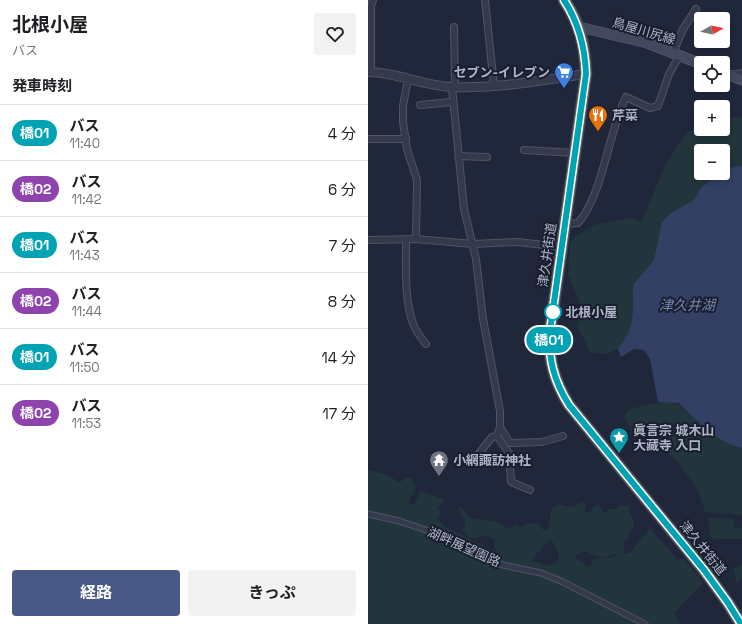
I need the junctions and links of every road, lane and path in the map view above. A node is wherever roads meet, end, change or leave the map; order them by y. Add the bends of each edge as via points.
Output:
1 (373, 0) edge
2 (485, 0) edge
3 (564, 0) edge
4 (696, 9) dead end
5 (454, 26) dead end
6 (579, 27) junction
7 (677, 54) junction
8 (694, 61) edge
9 (370, 72) edge
10 (742, 73) edge
11 (586, 74) junction
12 (730, 74) edge
13 (730, 76) edge
14 (408, 79) junction
15 (742, 80) edge
16 (494, 86) junction
17 (453, 87) junction
18 (452, 102) junction
19 (420, 106) dead end
20 (368, 139) edge
21 (406, 139) junction
22 (524, 150) dead end
23 (576, 153) junction
24 (458, 156) junction
25 (487, 157) dead end
26 (566, 224) junction
27 (416, 239) junction
28 (368, 240) edge
29 (406, 240) junction
30 (473, 244) junction
31 (562, 247) junction
32 (426, 344) dead end
33 (500, 427) junction
34 (497, 436) junction
35 (563, 436) dead end
36 (472, 462) dead end
37 (530, 490) dead end
38 (368, 514) edge
39 (645, 624) edge
40 (741, 624) edge

1 - 9 street
2 - 16 street
3 - 6 highway, 津久井街道
4 - 7 street via 683,28
5 - 17 street
6 - 7 main road, 鳥屋川尻線 via 647,43
6 - 11 highway, 津久井街道
7 - 8 main road, 鳥屋川尻線
7 - 26 street via 658,106 650,108 626,97 617,115 600,177 585,214 578,223
9 - 14 street
10 - 12 street
11 - 16 street
11 - 23 highway, 津久井街道
13 - 15 main road
14 - 17 street
14 - 21 street via 403,106
16 - 17 street
17 - 18 street
18 - 19 street
18 - 24 street
20 - 21 street
21 - 27 street via 417,180
22 - 23 street
23 - 26 highway, 津久井街道
24 - 25 street
24 - 30 street via 464,209
26 - 31 highway, 津久井街道
27 - 29 street
27 - 30 street
28 - 29 street
29 - 32 street via 409,304 414,326
30 - 31 street via 517,242
30 - 33 street via 500,411
31 - 40 highway, 津久井街道 via 549,341 550,362 559,387 572,409 715,585
33 - 34 street
33 - 35 street via 510,443 542,442
34 - 36 street via 492,437
34 - 37 street via 509,453 511,482
38 - 39 street, 湖畔展望園路 via 429,531 493,563 541,573 617,608

